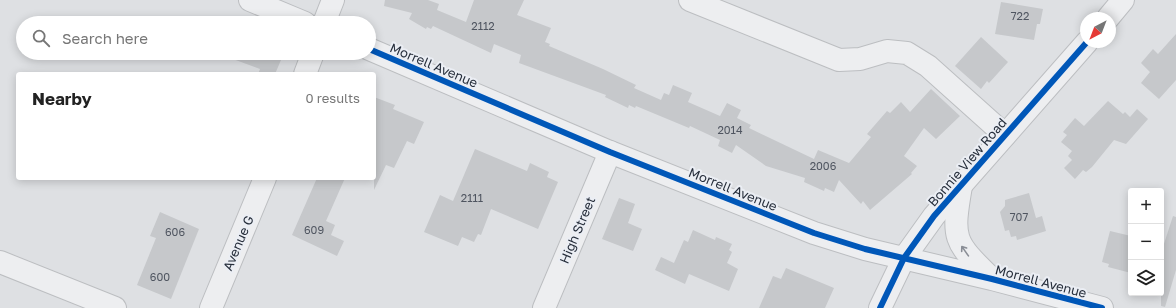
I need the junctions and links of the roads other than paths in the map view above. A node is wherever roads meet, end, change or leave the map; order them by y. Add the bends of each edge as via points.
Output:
1 (250, 0) edge
2 (333, 0) edge
3 (690, 0) edge
4 (289, 16) edge
5 (327, 16) edge
6 (1082, 48) edge
7 (376, 52) edge
8 (310, 60) edge
9 (306, 72) edge
10 (1005, 135) junction
11 (610, 152) junction
12 (264, 180) edge
13 (961, 186) junction
14 (904, 258) junction
15 (2, 268) edge
16 (992, 279) junction
17 (115, 308) edge
18 (211, 308) edge
19 (544, 308) edge
20 (880, 308) edge
21 (1102, 308) edge

1 - 4 street
2 - 5 street
3 - 10 street via 839,60 860,59 887,51 907,53 928,66
6 - 10 street, Bonnie View Road
7 - 11 street, Morrell Avenue
8 - 9 street
10 - 13 street, Bonnie View Road
11 - 14 street, Morrell Avenue via 814,233
11 - 19 street, High Street
12 - 18 street, Avenue G
13 - 14 street, Bonnie View Road via 934,216
16 -> 13 street via 967,255 958,240 955,221
14 - 16 street, Morrell Avenue
14 - 20 street, Bonnie View Road
15 - 17 street
16 - 21 street, Morrell Avenue

